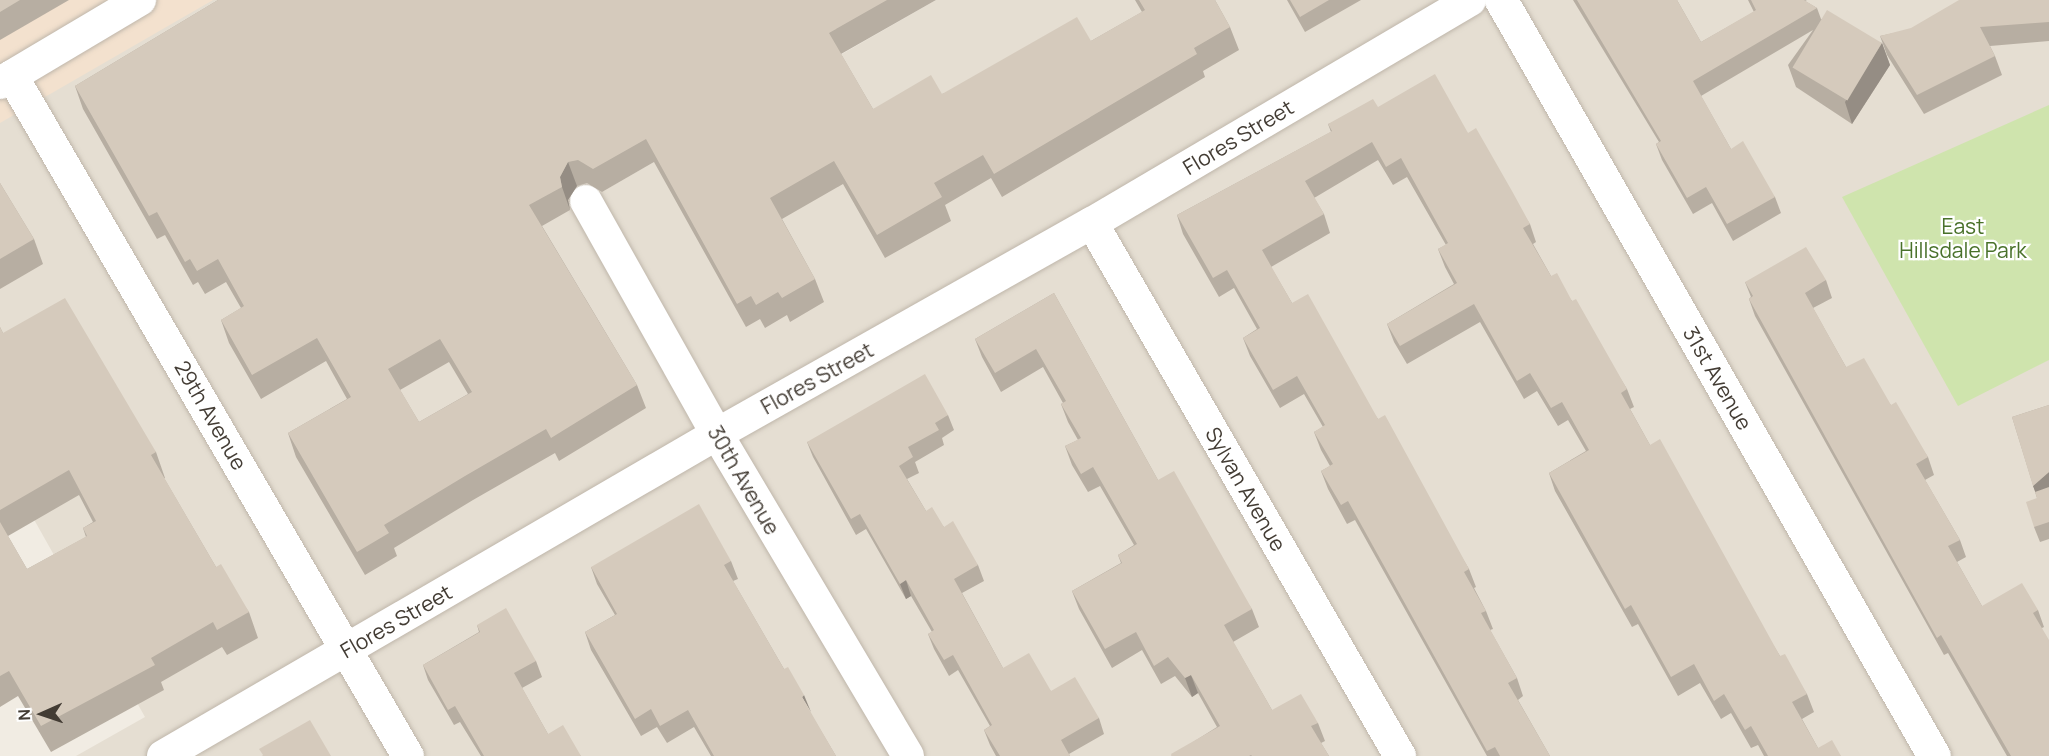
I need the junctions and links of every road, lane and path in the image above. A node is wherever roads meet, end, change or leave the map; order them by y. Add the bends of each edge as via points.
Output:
1 (140, 0) edge
2 (1470, 0) edge
3 (1501, 0) edge
4 (6, 80) edge
5 (586, 201) dead end
6 (1092, 223) junction
7 (717, 434) junction
8 (348, 649) junction
9 (163, 756) edge
10 (408, 756) edge
11 (908, 756) edge
12 (1400, 756) edge
13 (1934, 756) edge

1 - 4 street
2 - 6 street, Flores Street
3 - 13 street, 31st Avenue
4 - 8 street, 29th Avenue
5 - 7 street, 30th Avenue
6 - 7 street, Flores Street
6 - 12 street, Sylvan Avenue
7 - 8 street, Flores Street
7 - 11 street, 30th Avenue
8 - 9 street, Flores Street
8 - 10 street, 29th Avenue

